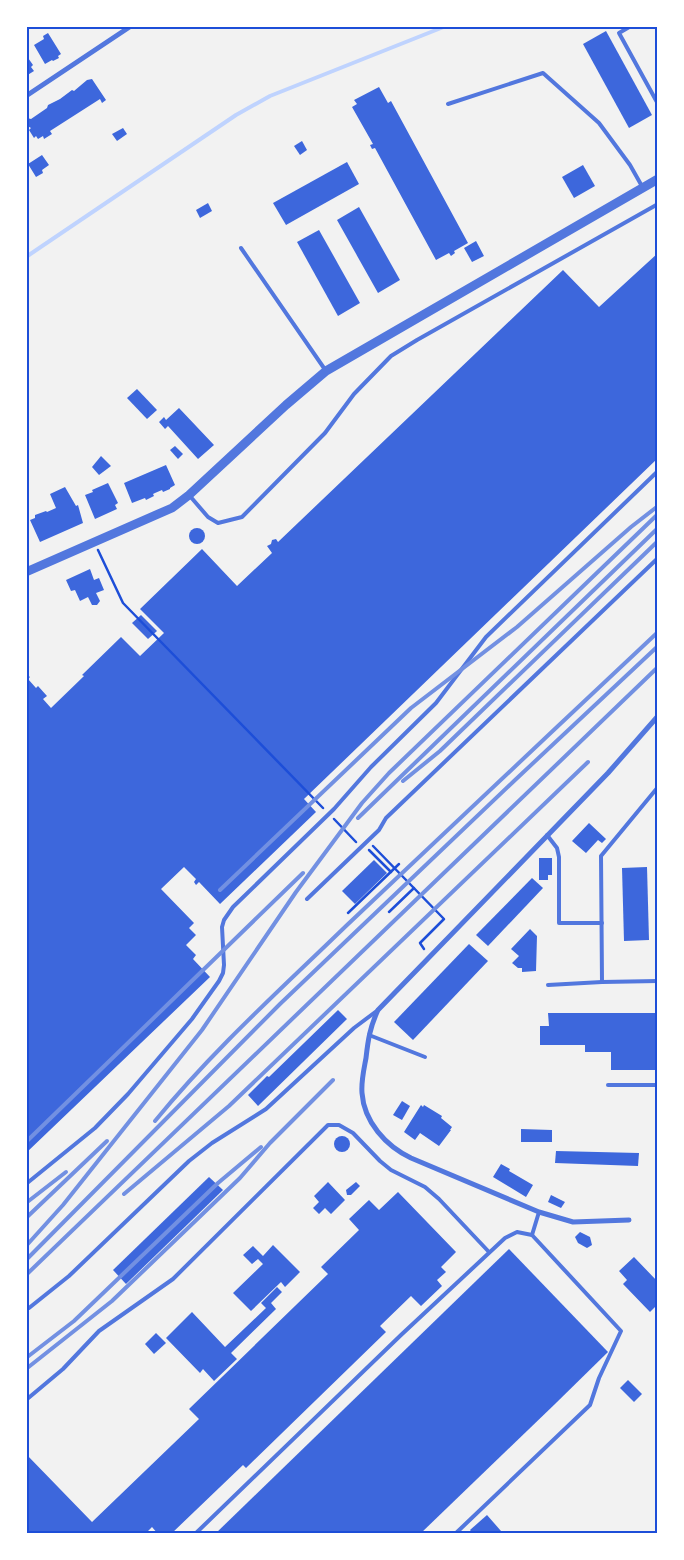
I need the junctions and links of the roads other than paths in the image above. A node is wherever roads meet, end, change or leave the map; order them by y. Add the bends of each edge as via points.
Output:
1 (131, 26) edge
2 (631, 26) edge
3 (26, 96) edge
4 (448, 104) dead end
5 (658, 104) edge
6 (658, 179) edge
7 (643, 188) junction
8 (658, 204) edge
9 (242, 248) dead end
10 (326, 371) junction
11 (658, 471) edge
12 (189, 496) junction
13 (658, 558) edge
14 (26, 572) edge
15 (658, 716) edge
16 (658, 787) edge
17 (547, 835) junction
18 (307, 899) dead end
19 (602, 923) junction
20 (658, 981) edge
21 (602, 982) junction
22 (548, 985) dead end
23 (378, 1010) junction
24 (369, 1035) junction
25 (425, 1057) dead end
26 (608, 1084) dead end
27 (658, 1085) edge
28 (26, 1184) edge
29 (539, 1212) junction
30 (629, 1220) dead end
31 (532, 1235) junction
32 (489, 1252) junction
33 (29, 1308) dead end
34 (26, 1400) edge
35 (195, 1534) edge
36 (455, 1534) edge

1 - 3 street
2 - 5 lane via 619,33
4 - 7 lane via 543,73 599,123
6 - 7 street
7 - 10 street
8 - 12 lane via 391,356 354,394 325,433 242,517 218,524
9 - 10 lane
10 - 12 street
11 - 28 lane via 486,637 436,703 233,907 222,927 223,973 192,1019 95,1128
12 - 14 street via 158,515
13 - 18 lane via 386,818 379,830
15 - 17 street
16 - 19 lane via 601,856
17 - 19 lane via 557,848 559,923
17 - 23 street
19 - 21 lane
20 - 21 lane
21 - 22 lane
23 - 24 street
23 - 33 lane via 266,1109 212,1142 189,1161 69,1276
24 - 25 lane
24 - 29 street via 362,1092 369,1118 382,1137 397,1151 411,1158
26 - 27 lane
29 - 30 street via 573,1222
29 - 31 lane
31 - 32 lane via 517,1232
31 - 36 lane via 620,1331 590,1405
32 - 34 lane via 439,1198 425,1187 390,1170 353,1133 339,1125 328,1125 173,1279 100,1331 63,1369
32 - 35 lane

